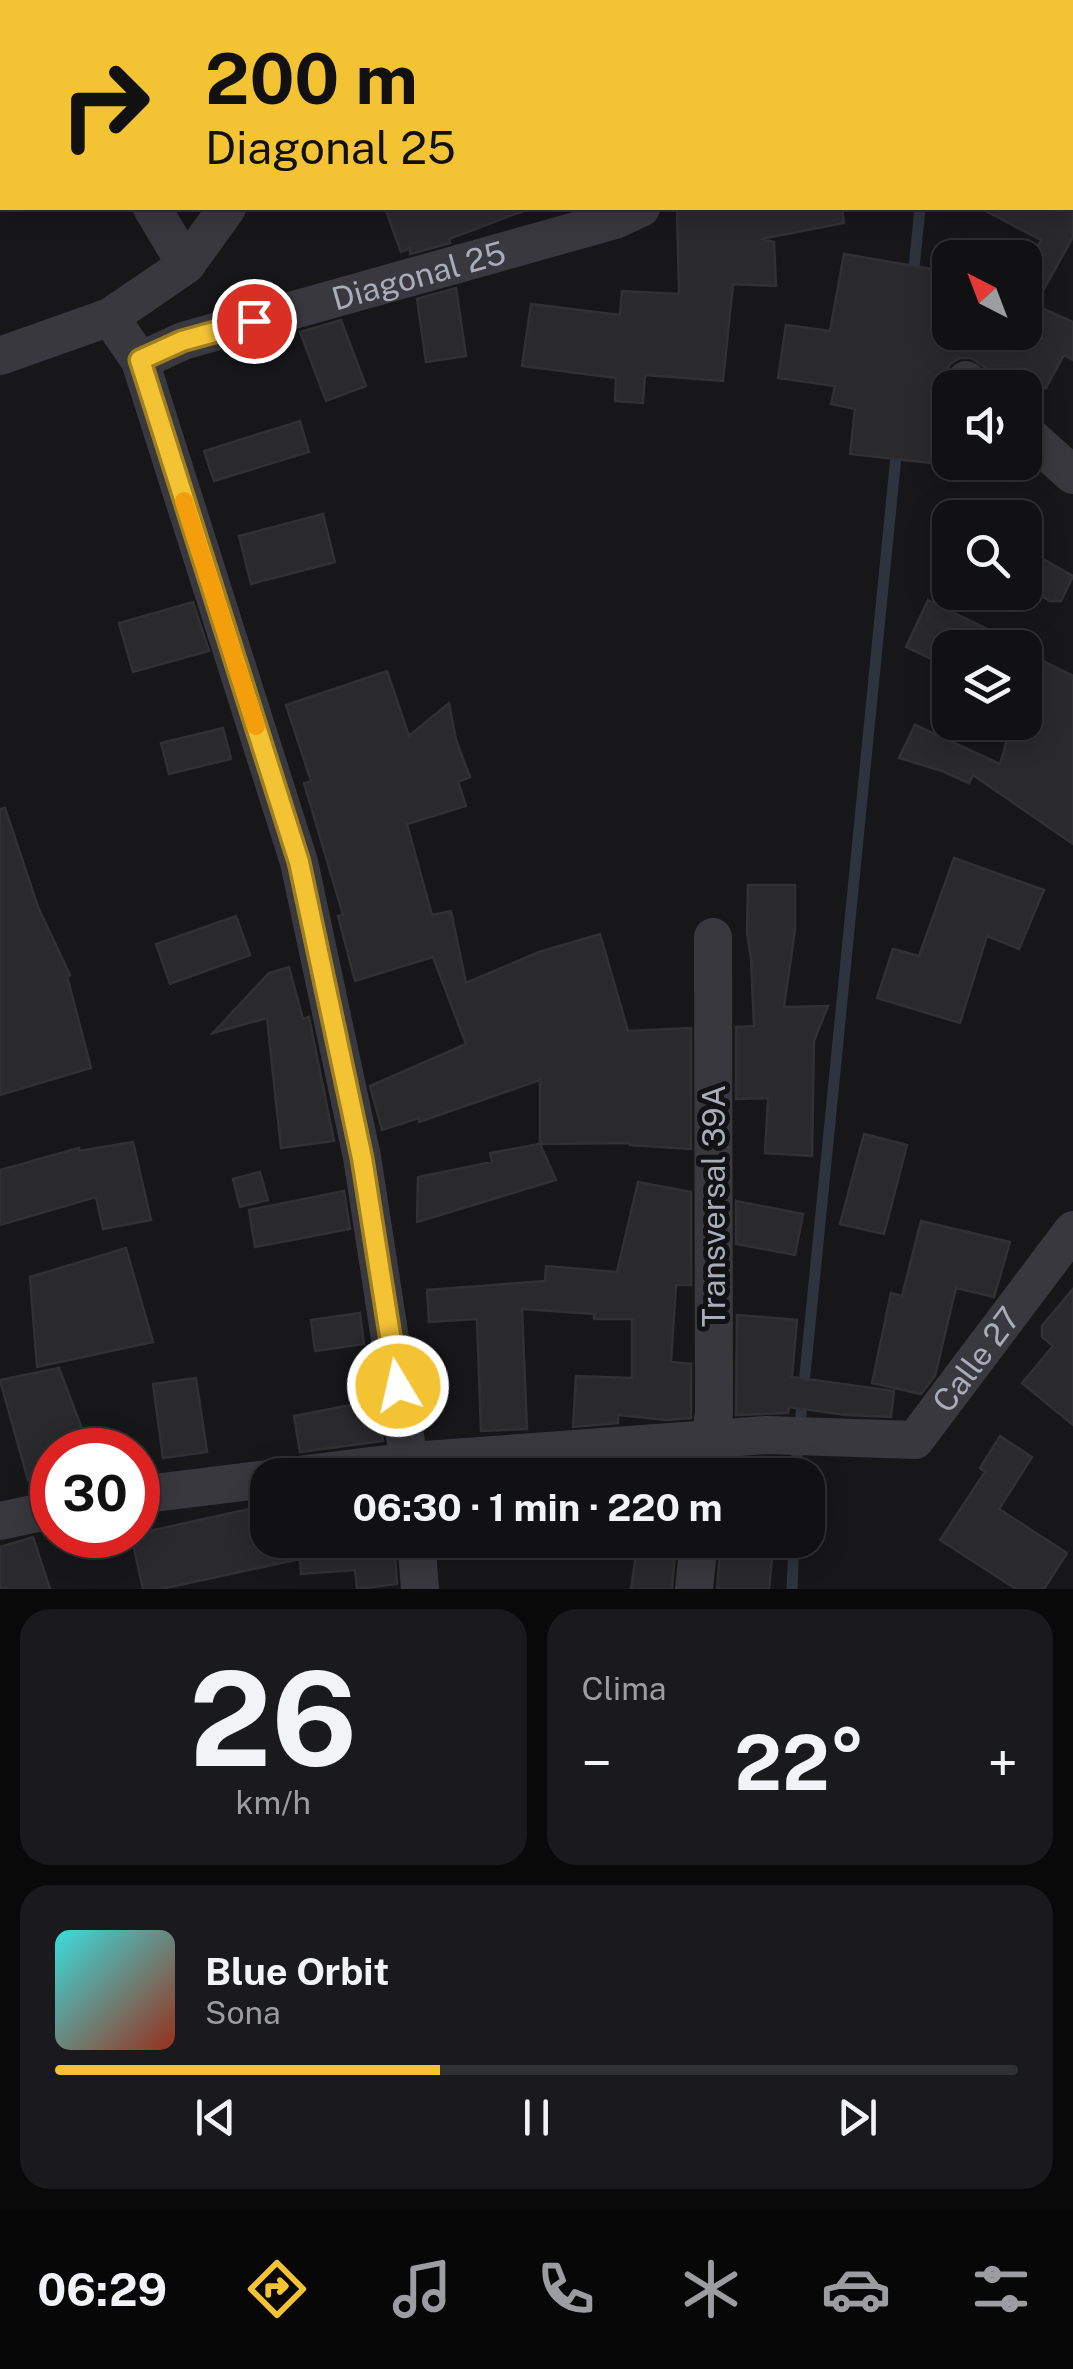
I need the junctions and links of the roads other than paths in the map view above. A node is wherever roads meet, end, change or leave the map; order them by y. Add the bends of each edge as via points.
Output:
1 (153, 210) edge
2 (226, 210) edge
3 (636, 210) edge
4 (186, 266) junction
5 (110, 317) junction
6 (0, 356) edge
7 (140, 360) junction
8 (1042, 447) edge
9 (1073, 474) edge
10 (712, 937) dead end
11 (1073, 1230) edge
12 (409, 1458) edge
13 (707, 1458) edge
14 (250, 1481) edge
15 (160, 1492) edge
16 (30, 1515) edge
17 (0, 1521) edge
18 (417, 1558) edge
19 (697, 1558) edge
20 (420, 1589) edge
21 (694, 1589) edge

1 - 4 street
2 - 4 street
3 - 7 street, Diagonal 25 via 182,341
4 - 5 street
5 - 6 street
5 - 7 street
7 - 12 street via 299,862 362,1158
8 - 9 street
10 - 13 street, Transversal 39A via 714,1413
11 - 13 street, Calle 27 via 915,1440 766,1435
14 - 15 street
16 - 17 street
18 - 20 street
19 - 21 street

